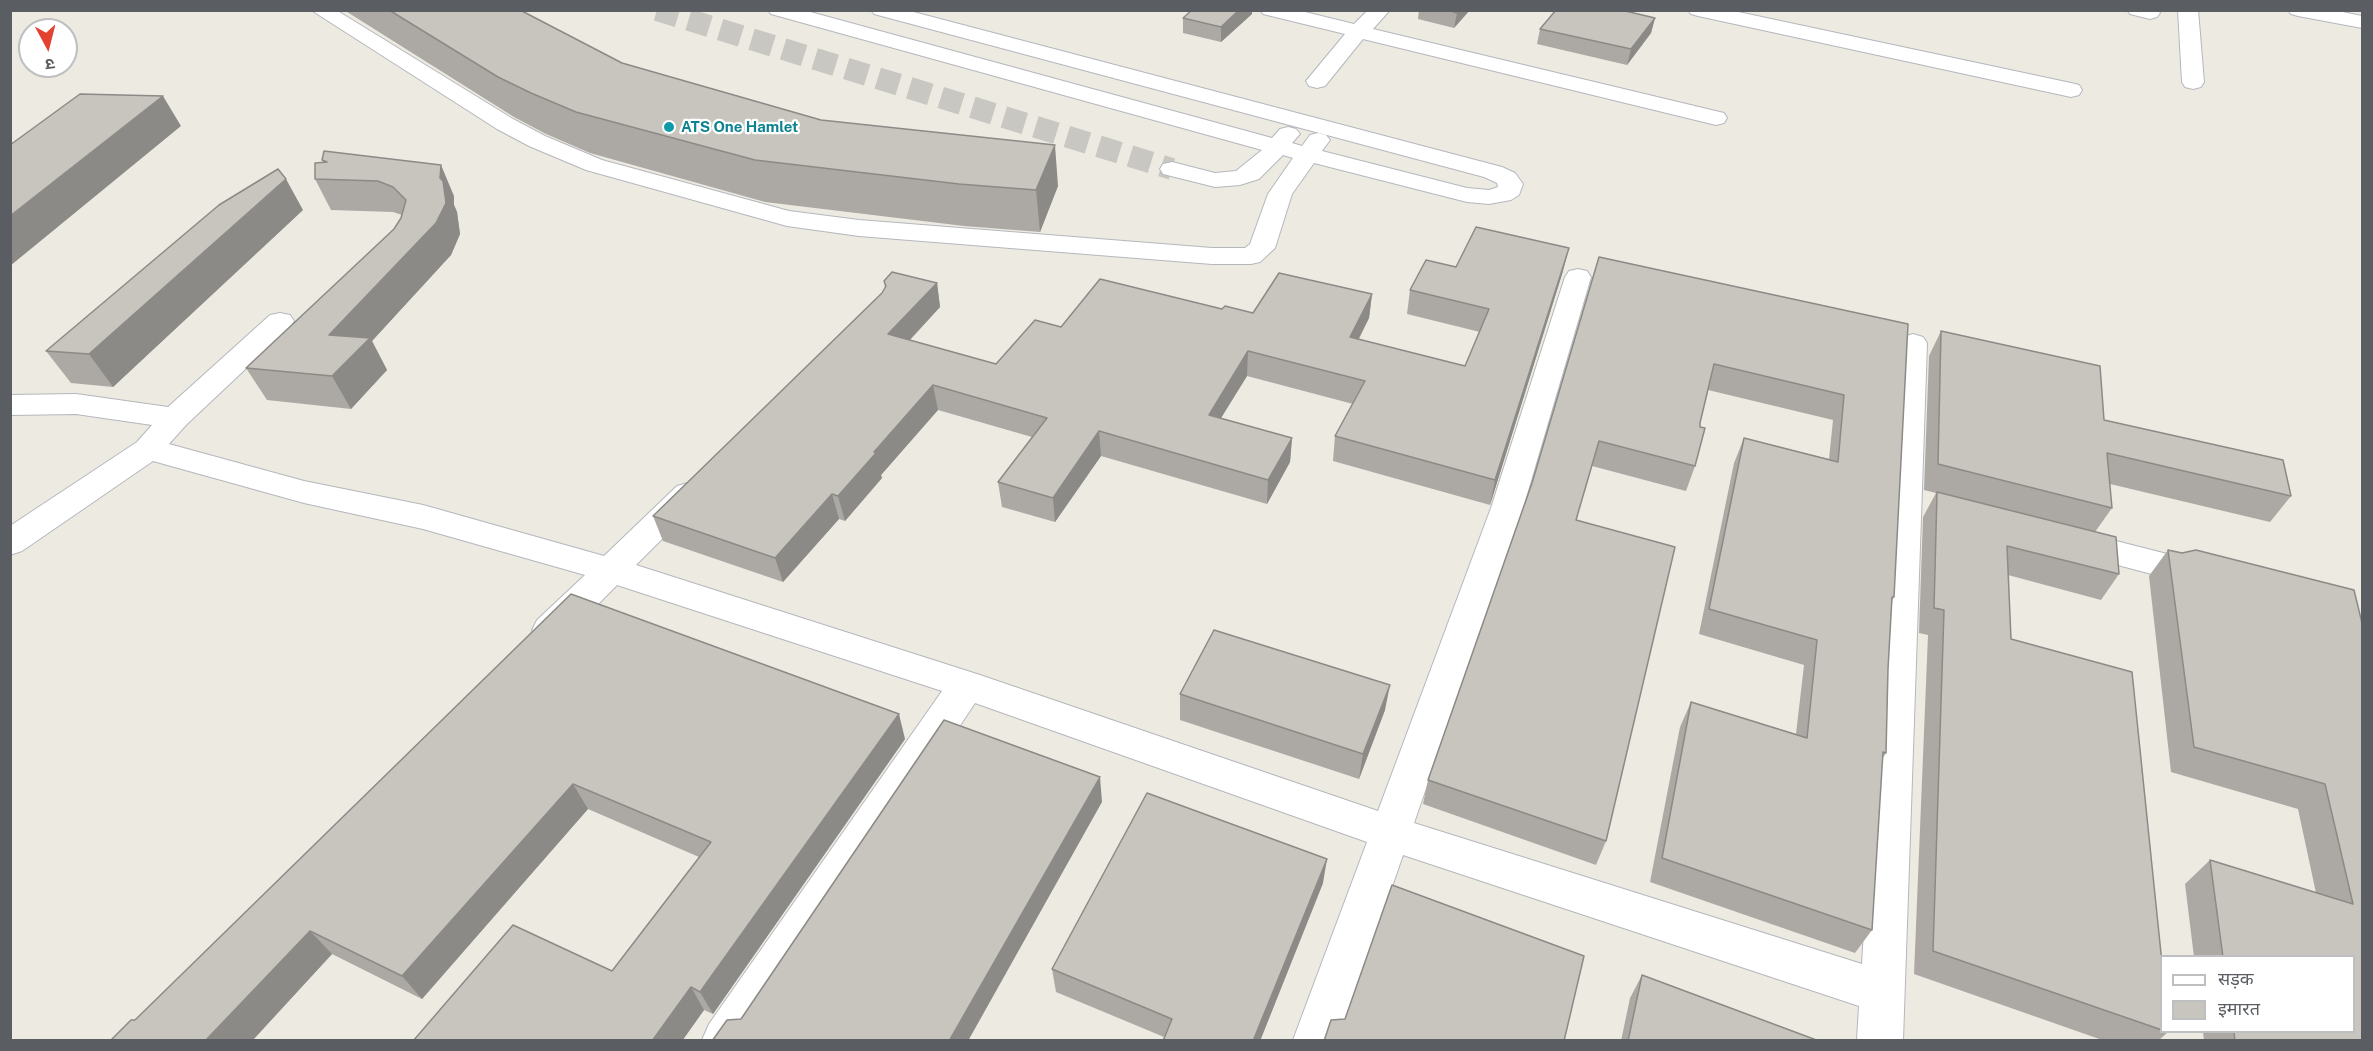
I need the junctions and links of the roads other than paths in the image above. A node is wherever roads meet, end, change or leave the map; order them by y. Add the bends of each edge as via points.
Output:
1 (321, 10) edge
2 (778, 10) edge
3 (881, 10) edge
4 (1270, 10) edge
5 (1380, 10) edge
6 (1698, 10) edge
7 (2188, 10) edge
8 (2298, 10) edge
9 (2362, 22) edge
10 (1358, 33) junction
11 (1317, 81) dead end
12 (2193, 82) dead end
13 (2071, 90) dead end
14 (1716, 118) dead end
15 (1297, 121) junction
16 (1326, 128) junction
17 (1278, 147) junction
18 (1308, 155) junction
19 (1172, 169) tunnel mouth
20 (1578, 277) dead end
21 (280, 321) dead end
22 (1913, 343) dead end
23 (10, 405) edge
24 (175, 418) junction
25 (148, 449) junction
26 (713, 469) edge
27 (2040, 533) edge
28 (10, 543) edge
29 (2163, 565) dead end
30 (611, 570) junction
31 (527, 652) edge
32 (967, 685) junction
33 (1391, 833) junction
34 (1882, 992) junction
35 (726, 1041) edge
36 (1316, 1041) edge
37 (1880, 1041) edge

1 - 18 street via 537,141 594,165 787,218 859,228 1251,256 1262,248 1280,194
2 - 17 street
3 - 15 street
4 - 10 street
5 - 10 street
6 - 13 street
7 - 12 street
8 - 9 street
10 - 11 street
10 - 14 street
15 - 16 street
15 - 17 street
16 - 18 street
16 - 18 street via 1493,172 1506,178 1510,190 1489,197 1467,195
17 - 18 street
17 - 19 street via 1250,174 1240,178 1215,180
20 - 33 street via 1507,508
21 - 24 street
22 - 34 street via 1923,503
23 - 24 street via 76,404
24 - 25 street
25 - 28 street
25 - 30 street via 304,492 423,517
26 - 30 street
27 - 29 street
30 - 31 street
30 - 32 street
32 - 33 street
32 - 35 street
33 - 34 street
33 - 36 street
34 - 37 street

